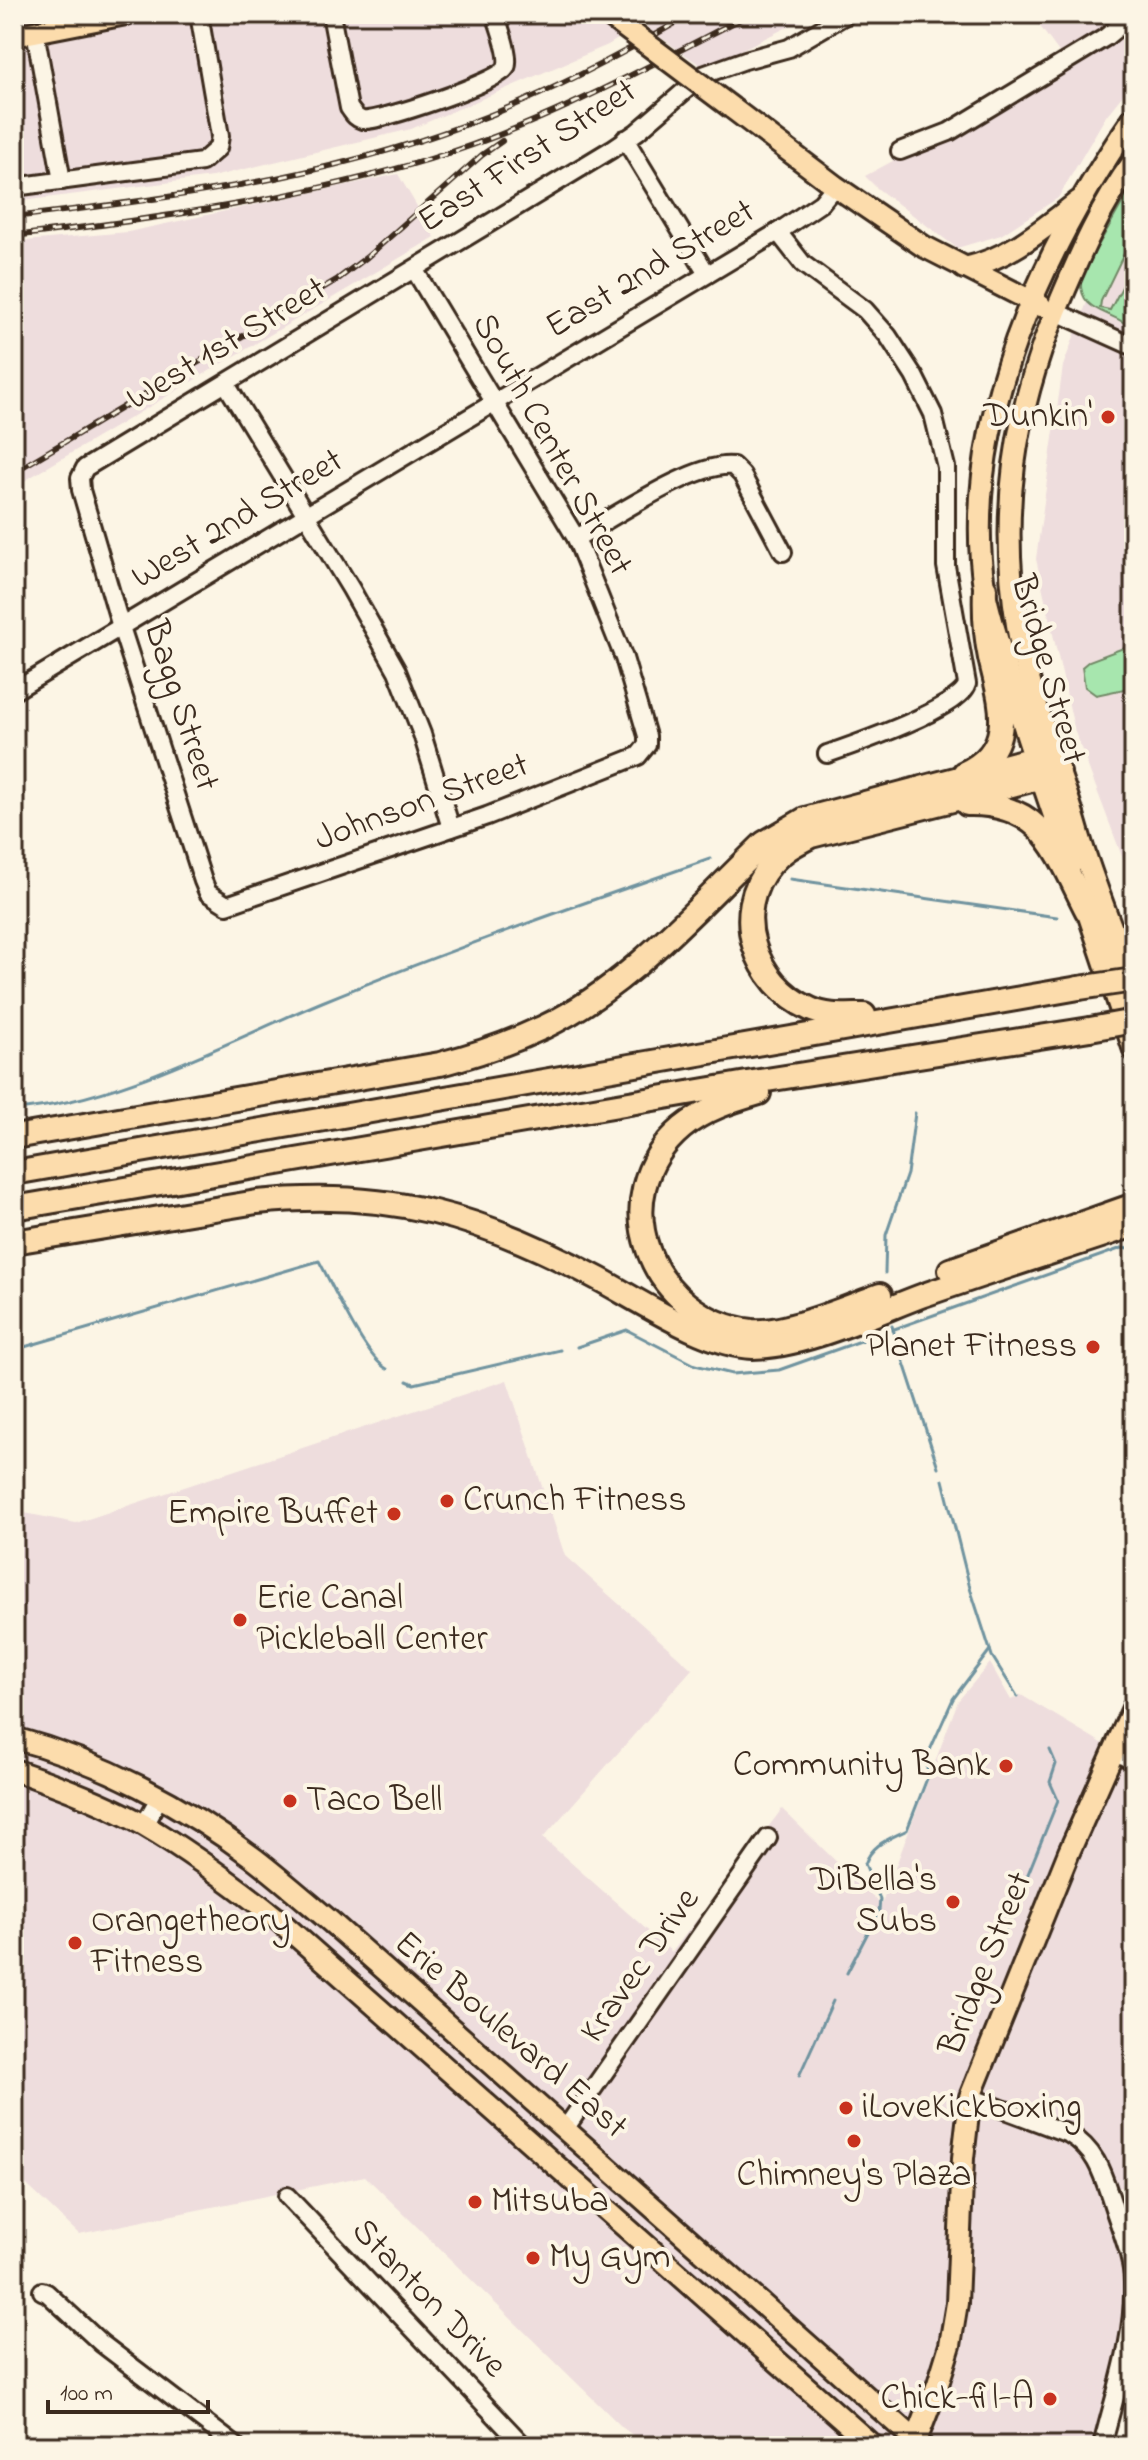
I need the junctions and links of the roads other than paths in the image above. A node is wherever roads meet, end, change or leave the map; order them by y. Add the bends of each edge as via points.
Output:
1 (126, 14) edge
2 (199, 14) edge
3 (331, 14) edge
4 (495, 14) edge
5 (847, 14) edge
6 (1134, 14) edge
7 (609, 15) edge
8 (35, 31) junction
9 (14, 36) edge
10 (1134, 117) edge
11 (625, 139) junction
12 (900, 151) dead end
13 (1134, 161) edge
14 (62, 181) junction
15 (835, 186) junction
16 (14, 187) edge
17 (1085, 196) junction
18 (778, 232) junction
19 (964, 268) junction
20 (414, 269) junction
21 (707, 274) junction
22 (1032, 302) junction
23 (1056, 312) junction
24 (1134, 347) edge
25 (226, 384) junction
26 (494, 403) junction
27 (80, 480) joint
28 (305, 516) junction
29 (576, 538) junction
30 (783, 552) dead end
31 (985, 588) junction
32 (121, 627) junction
33 (14, 691) edge
34 (645, 749) joint
35 (827, 754) dead end
36 (1047, 766) junction
37 (939, 795) junction
38 (451, 828) junction
39 (216, 900) joint
40 (1087, 911) junction
41 (1134, 980) edge
42 (1134, 987) edge
43 (922, 1015) junction
44 (1134, 1021) edge
45 (1134, 1050) edge
46 (825, 1072) junction
47 (14, 1137) edge
48 (125, 1152) junction
49 (14, 1167) edge
50 (14, 1173) edge
51 (1134, 1186) edge
52 (1134, 1205) edge
53 (14, 1208) edge
54 (1081, 1224) junction
55 (1134, 1225) edge
56 (14, 1242) edge
57 (1134, 1706) edge
58 (14, 1738) edge
59 (1125, 1757) edge
60 (14, 1770) edge
61 (159, 1798) junction
62 (144, 1825) junction
63 (768, 1838) dead end
64 (970, 2097) junction
65 (565, 2129) junction
66 (287, 2196) dead end
67 (42, 2291) dead end
68 (917, 2444) edge
69 (236, 2446) edge
70 (524, 2446) edge
71 (873, 2446) edge
72 (1102, 2446) edge

1 - 8 main road
2 - 14 street via 218,148 202,162
3 - 4 street via 346,95 355,116 364,120 495,79 507,60
5 - 11 street, East First Street via 789,48 703,75
6 - 12 street via 1084,51 949,132
7 - 15 main road, bridge
8 - 9 main road
8 - 14 street
10 - 17 main road, Bridge Street
11 - 20 street, East First Street
11 - 21 street
13 - 23 main road, Bridge Street via 1079,256
14 - 16 street
15 - 18 street, East 2nd Street via 821,203
15 - 19 main road
17 - 19 main road via 1009,252
17 - 22 main road, Bridge Street
18 - 21 street, East 2nd Street
18 - 35 street via 803,264 865,310 888,336 933,414 946,467 946,566 967,684 956,698 907,723
19 - 22 main road
20 - 25 street, West 1st Street
20 - 26 street, South Center Street
21 - 26 street, East 2nd Street
22 - 23 main road
22 - 31 main road, Bridge Street via 991,423 981,522
23 - 24 street
23 - 36 main road, Bridge Street via 1027,393 1009,509 1017,626
25 - 27 street, West 1st Street via 85,468
25 - 28 street
26 - 28 street, West 2nd Street
26 - 29 street, South Center Street
27 - 32 street, Bagg Street
28 - 32 street, West 2nd Street
28 - 38 street via 397,671
29 - 30 street via 697,471 722,464 742,475
29 - 34 street, South Center Street via 624,658 647,736
31 - 36 main road, Bridge Street
31 - 37 highway via 984,627 1001,700 1002,730 977,767
32 - 33 street, West 2nd Street
32 - 39 street, Bagg Street via 203,881
34 - 38 street, Johnson Street via 579,781
36 - 37 highway
36 - 40 main road, Bridge Street
36 - 42 main road, Bridge Street
37 - 40 highway via 1004,806 1026,818 1051,842
37 - 43 highway via 811,836 785,850 759,885 750,928 756,956 768,976 811,1009 832,1015
37 - 47 highway via 805,819 784,829 624,975 546,1026 503,1044 440,1064
38 - 39 street, Johnson Street via 236,903
40 - 45 main road, Bridge Street
41 - 43 highway, bridge
43 - 48 highway
44 - 46 highway, bridge
46 - 53 highway
46 - 54 highway via 707,1110 676,1134 654,1165 644,1198 647,1247 664,1283 703,1316 754,1331 788,1326
48 - 49 highway
48 - 50 highway
51 - 54 highway
52 - 54 highway
55 - 56 highway via 810,1337 752,1347 712,1337 523,1240 447,1214 386,1201 284,1199
57 - 59 main road, Bridge Street
58 - 61 main road, Erie Boulevard East via 93,1765
59 - 64 main road, Bridge Street via 1069,1852
60 - 62 main road, Erie Boulevard East
61 - 62 street
61 - 65 main road, Erie Boulevard East via 265,1867
62 - 71 main road, Erie Boulevard East via 275,1917
63 - 65 street, Kravec Drive
64 - 68 main road, Bridge Street via 950,2345
64 - 72 street via 1081,2141 1103,2175 1133,2282 1128,2338
65 - 68 main road, Erie Boulevard East
66 - 70 street, Stanton Drive
67 - 69 street

